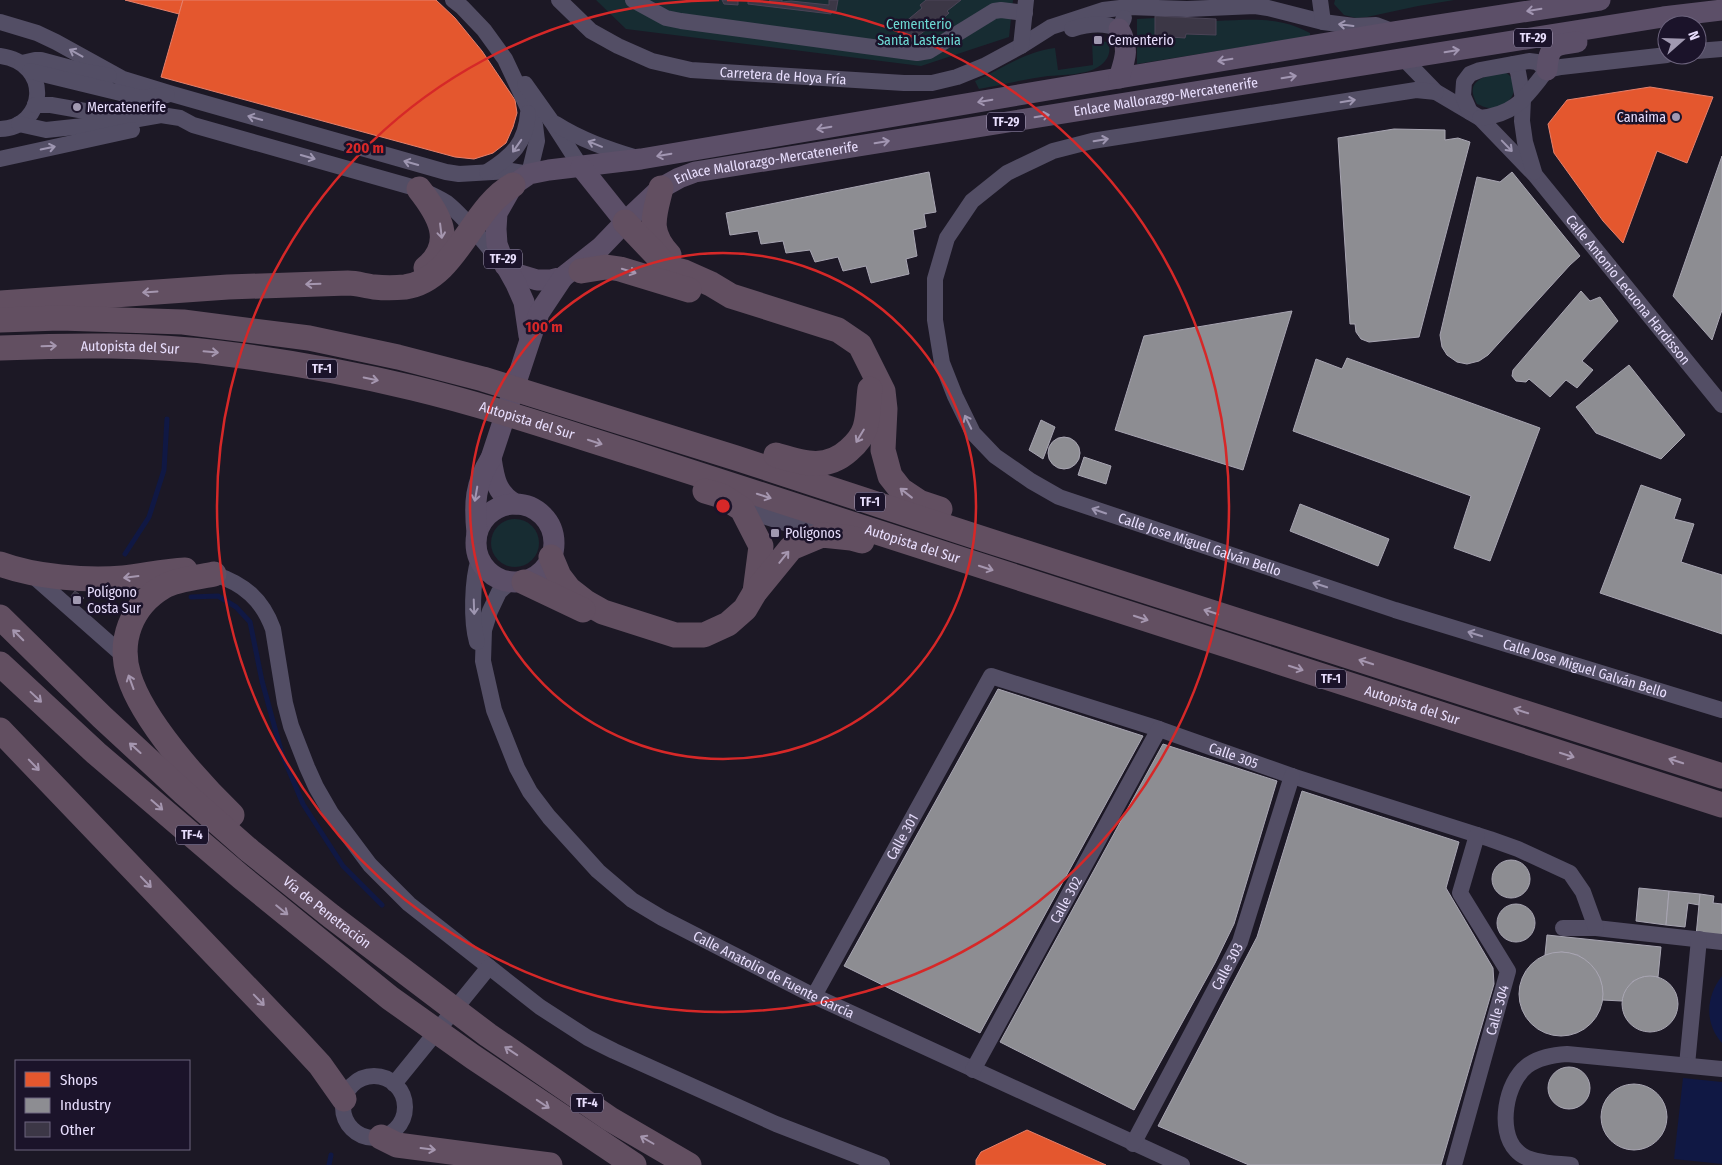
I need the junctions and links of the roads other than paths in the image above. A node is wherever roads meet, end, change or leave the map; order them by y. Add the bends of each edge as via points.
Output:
1 (453, 0) edge
2 (559, 0) edge
3 (633, 0) edge
4 (1277, 0) edge
5 (1320, 0) edge
6 (1600, 0) edge
7 (1236, 4) edge
8 (1025, 6) edge
9 (1128, 7) junction
10 (1722, 10) edge
11 (1289, 14) junction
12 (1680, 15) edge
13 (1657, 18) edge
14 (1657, 20) edge
15 (0, 22) edge
16 (1323, 22) junction
17 (1119, 30) junction
18 (1394, 32) junction
19 (1021, 46) junction
20 (1722, 49) edge
21 (1707, 51) edge
22 (0, 56) edge
23 (1657, 56) edge
24 (505, 59) junction
25 (1404, 59) junction
26 (1514, 64) junction
27 (26, 67) junction
28 (1547, 70) junction
29 (1119, 78) junction
30 (123, 79) junction
31 (1436, 92) junction
32 (172, 94) junction
33 (1524, 98) junction
34 (35, 105) junction
35 (528, 108) junction
36 (1475, 115) junction
37 (135, 119) junction
38 (552, 122) junction
39 (193, 125) junction
40 (7, 128) edge
41 (0, 159) edge
42 (641, 159) junction
43 (581, 167) junction
44 (487, 172) junction
45 (1535, 175) junction
46 (521, 179) junction
47 (661, 188) junction
48 (419, 189) junction
49 (625, 222) junction
50 (472, 228) junction
51 (505, 266) junction
52 (684, 272) junction
53 (572, 274) junction
54 (361, 284) junction
55 (730, 296) junction
56 (0, 303) edge
57 (0, 320) edge
58 (530, 339) junction
59 (0, 348) edge
60 (874, 372) junction
61 (1722, 405) edge
62 (634, 454) junction
63 (491, 458) junction
64 (736, 458) junction
65 (515, 504) junction
66 (742, 509) junction
67 (477, 533) junction
68 (822, 535) junction
69 (974, 536) junction
70 (940, 553) junction
71 (551, 557) junction
72 (479, 560) junction
73 (0, 564) edge
74 (29, 572) junction
75 (214, 574) junction
76 (517, 582) junction
77 (755, 592) junction
78 (603, 612) junction
79 (0, 617) edge
80 (125, 657) junction
81 (483, 661) junction
82 (0, 664) edge
83 (991, 676) joint
84 (1722, 710) edge
85 (1159, 729) junction
86 (0, 730) edge
87 (1292, 776) junction
88 (1722, 776) edge
89 (1722, 805) edge
90 (1477, 835) junction
91 (331, 916) junction
92 (1564, 928) dead end
93 (1596, 928) junction
94 (1699, 939) junction
95 (1722, 942) edge
96 (489, 967) junction
97 (814, 996) junction
98 (1686, 1065) junction
99 (1722, 1069) edge
100 (973, 1070) junction
101 (394, 1084) junction
102 (344, 1099) junction
103 (381, 1137) junction
104 (1132, 1144) junction
105 (550, 1165) edge
106 (634, 1165) edge
107 (689, 1165) edge
108 (882, 1165) edge
109 (1182, 1165) edge
110 (1454, 1165) edge
111 (1571, 1165) edge

1 - 24 street via 484,30
2 - 19 street, Carretera de Hoya Fría via 591,31 618,46 652,61 691,70 932,83 984,66
3 - 8 street via 666,18 681,21 917,54 929,51 994,11
4 - 11 street
5 - 16 street
6 -> 18 main road, Enlace Mallorazgo-Mercatenerife / TF-29
7 - 9 street, Carretera de Hoya Fría via 1187,9
7 - 11 street, Carretera de Hoya Fría
8 - 19 street
9 - 17 street
9 - 19 street, Carretera de Hoya Fría via 1103,10 1051,27
10 - 12 main road, Enlace Mallorazgo-Mercatenerife / TF-29
11 - 16 street, Carretera de Hoya Fría
25 -> 13 main road, Enlace Mallorazgo-Mercatenerife / TF-29
14 - 28 main road via 1629,36 1556,45 1548,54
30 -> 15 street via 56,42
18 -> 16 street, Carretera de Hoya Fría via 1376,25
17 - 19 street, Carretera de Hoya Fría via 1101,24 1080,27
17 - 29 main road via 1126,53
18 -> 29 main road, Enlace Mallorazgo-Mercatenerife / TF-29
20 - 21 street
22 - 27 street via 12,58
23 - 28 street
24 - 35 street
24 - 38 street
25 - 31 street
47 -> 25 main road, Enlace Mallorazgo-Mercatenerife / TF-29 via 695,172
26 - 28 street via 1537,62
26 - 33 street
26 - 36 street via 1470,74 1464,82 1463,96
27 - 30 street via 41,60
27 - 32 street via 141,98
27 - 34 street via 35,82
28 - 33 street
29 -> 42 main road, Enlace Mallorazgo-Mercatenerife / TF-29
30 - 32 street
31 - 36 street
84 -> 31 street, Calle Jose Miguel Galván Bello via 1396,610 1059,497 995,456 972,432 955,396 942,363 935,320 935,279 947,238 972,201 1006,173 1053,151 1092,141 1416,90
44 -> 32 street via 446,172
33 - 36 street via 1511,110 1495,116
33 - 45 street via 1522,121 1525,142
34 - 37 street
34 - 40 street via 29,116
35 -> 44 street via 527,127 522,139 506,160
35 - 46 street via 537,141
36 -> 45 street, Calle Antonio Lecuona Hardisson
37 - 39 street via 161,115 180,118
37 - 40 street via 46,130
42 -> 38 street via 607,149
38 - 43 street
41 -> 39 street via 152,126
39 -> 48 street
42 - 43 main road, Enlace Mallorazgo-Mercatenerife / TF-29
43 - 46 main road, TF-29 via 549,170
43 - 49 main road
44 - 46 street via 511,171
45 - 61 street, Calle Antonio Lecuona Hardisson
46 - 50 highway via 498,195
46 - 51 main road, TF-29 via 497,213 497,244
47 - 49 main road, Enlace Mallorazgo-Mercatenerife / TF-29
47 - 52 highway via 654,232 659,244
48 - 50 street via 446,203
48 -> 54 highway via 439,219 442,239 437,256 414,275
49 - 52 highway via 664,263
49 - 53 main road, TF-29 via 593,259
50 - 51 street
50 - 54 highway via 446,262 422,281 392,287
51 - 53 main road, TF-29 via 537,280
51 - 58 main road via 524,302
52 - 55 highway
53 -> 55 highway via 606,267 710,296
53 - 58 main road via 539,313
54 -> 56 highway via 228,287
55 - 60 highway via 838,330 860,345
57 - 64 highway, Autopista del Sur / TF-1 via 60,318 183,322 309,338 483,379
58 - 63 main road
59 -> 62 highway, Autopista del Sur / TF-1 via 134,347 219,353 314,368 414,388
60 -> 64 highway via 865,427 842,456 827,463 814,463 755,450
69 -> 60 highway via 958,515 919,502 901,490 890,476 883,450 883,391
62 - 66 highway via 649,473 722,496
62 -> 70 highway, Autopista del Sur / TF-1
63 - 65 main road via 499,490
63 -> 67 main road via 477,488 474,507
64 - 69 highway, Autopista del Sur / TF-1
65 - 67 main road via 492,511 482,520
65 - 71 main road via 528,506 547,521 554,545
66 - 68 street
66 - 77 highway via 761,546
67 - 72 main road
68 - 70 highway via 851,538 920,560
77 -> 68 highway via 791,548
88 -> 69 highway, Autopista del Sur / TF-1
70 -> 89 highway, Autopista del Sur / TF-1
71 - 76 main road via 536,576
71 - 78 highway via 569,589
72 - 76 main road via 497,579
72 -> 81 street, Calle Anatolio de Fuente García via 474,572 474,618 475,637
73 - 74 highway
75 -> 74 highway via 181,570 86,579
74 - 80 street
75 - 80 highway via 163,586 142,604 128,630
75 - 96 street via 249,592 268,618 276,644 285,703 300,750 316,787 346,835 390,886
76 - 78 highway via 578,609
76 - 81 street, Calle Anatolio de Fuente García via 500,592 490,611 484,630
77 - 78 highway via 745,609 728,624 704,635 675,635
91 -> 79 highway, Vía de Penetración / TF-4 via 183,792
91 -> 80 highway via 312,884 240,823 180,758 135,692
81 - 97 street, Calle Anatolio de Fuente García via 494,710 530,792 598,871 632,900 662,918
82 -> 106 highway, Vía de Penetración / TF-4 via 168,815 390,998
83 - 85 street, Calle 305
83 - 97 street, Calle 301
85 - 87 street, Calle 305
85 - 100 street, Calle 302
86 -> 102 highway via 295,1038 320,1065
87 - 90 street, Calle 305
87 - 104 street, Calle 303 via 1240,942
90 - 93 street, Calle 305 via 1518,849 1570,873 1583,892
90 - 110 street, Calle 304 via 1460,893 1508,971
107 -> 91 highway, Vía de Penetración / TF-4 via 610,1118 488,1035
92 - 93 street
93 - 94 street
94 - 95 street
94 - 98 street
96 - 101 street
96 - 108 street via 564,1024 614,1051 776,1124
97 - 100 street, Calle Anatolio de Fuente García
98 - 99 street
98 - 111 street via 1567,1054 1544,1057 1526,1067 1516,1077 1506,1109 1510,1139 1516,1151 1525,1157
100 - 104 street, Calle Anatolio de Fuente García
101 - 102 street via 386,1078 365,1077 348,1089
101 - 103 street via 404,1101 402,1120 390,1134
102 - 103 street via 345,1120 352,1129 365,1137
103 -> 105 highway via 397,1146
104 - 109 street, Calle Anatolio de Fuente García

